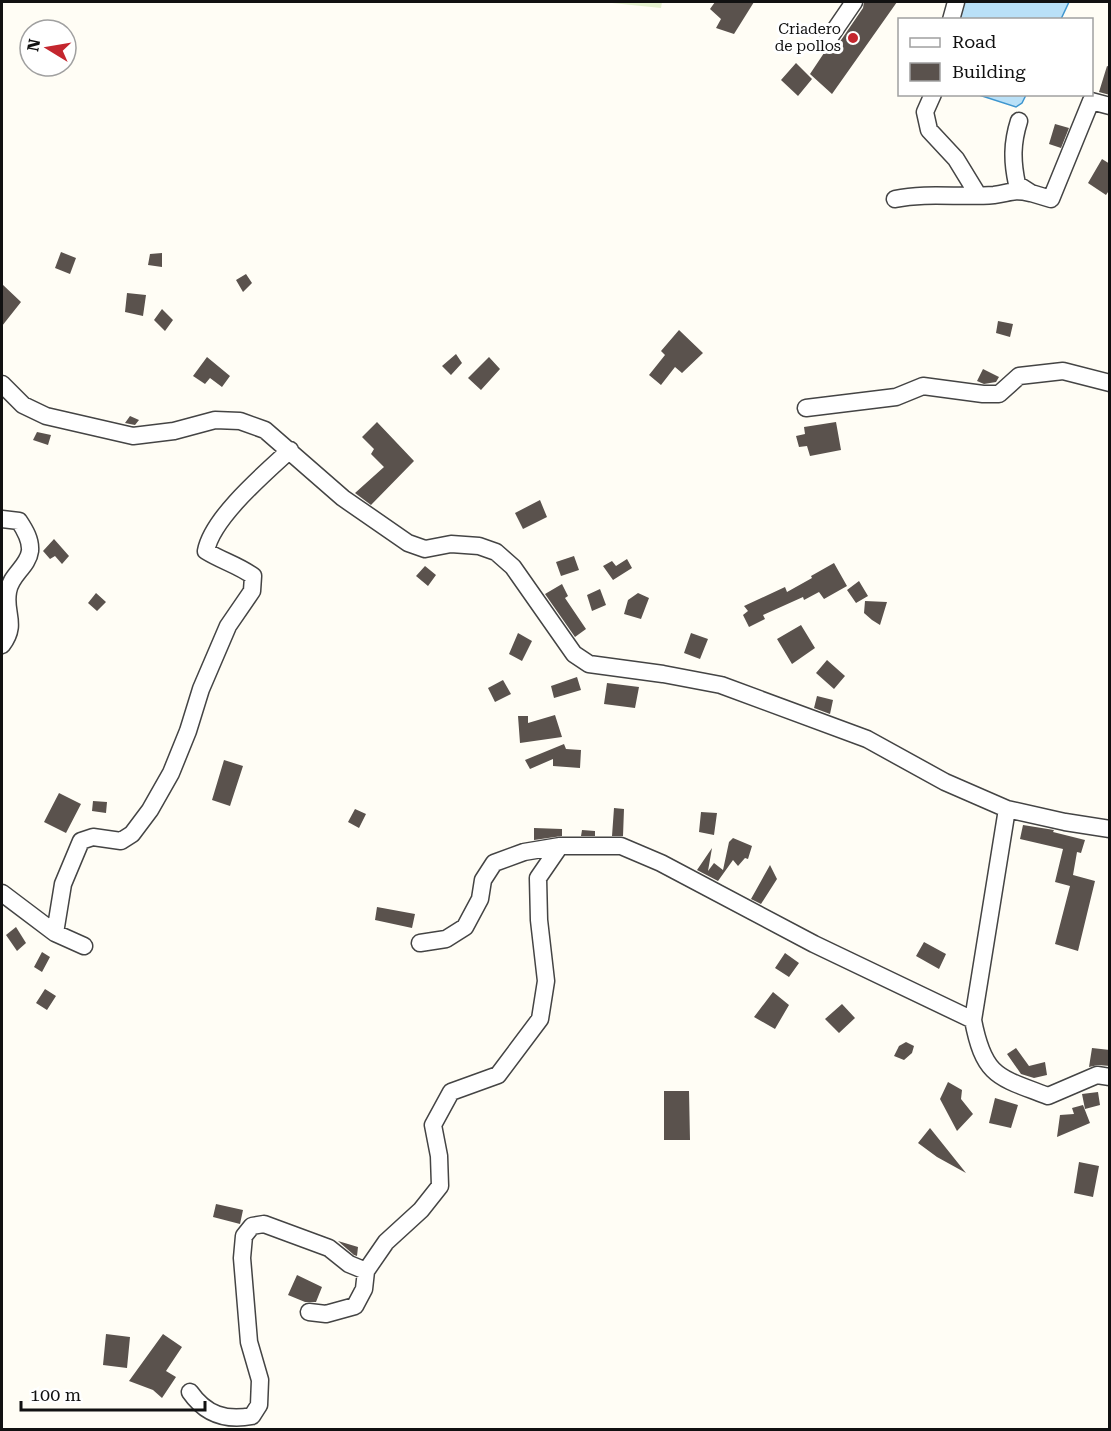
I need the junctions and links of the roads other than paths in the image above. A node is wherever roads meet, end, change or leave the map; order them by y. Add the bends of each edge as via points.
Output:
1 (854, 2) edge
2 (956, 2) edge
3 (952, 18) edge
4 (828, 40) dead end
5 (932, 96) edge
6 (1110, 106) edge
7 (1019, 121) dead end
8 (1031, 194) junction
9 (978, 195) junction
10 (895, 199) dead end
11 (1110, 383) edge
12 (2, 384) edge
13 (806, 408) dead end
14 (290, 450) junction
15 (2, 519) edge
16 (2, 645) edge
17 (1007, 809) junction
18 (1110, 829) edge
19 (560, 846) junction
20 (2, 893) edge
21 (55, 933) junction
22 (420, 943) dead end
23 (84, 946) dead end
24 (973, 1020) junction
25 (1110, 1077) edge
26 (366, 1271) junction
27 (309, 1311) dead end
28 (190, 1392) dead end

1 - 4 street
2 - 3 street
5 - 9 street via 926,112 929,130 956,159
6 - 8 street via 1092,102 1051,199
7 - 8 street via 1012,164 1017,184
8 - 9 street via 1017,190
9 - 10 street
11 - 13 street via 1063,371 1019,376 999,394 923,386 896,397
12 - 14 street via 23,405 46,416 76,423 133,436 215,420 240,421 265,430
14 - 17 street via 343,498 408,543 425,549 451,544 479,546 496,552 513,567 574,654 588,664 721,685 867,739 945,782
14 - 21 street via 257,480 208,539 206,551 254,576 252,591 228,626 171,773 150,810 132,834 121,841 93,837 81,842 63,884
15 - 16 street via 19,521 30,542 30,554 7,594 11,625
17 - 18 street
17 - 24 street
19 - 22 street via 524,852 494,863 483,880 480,899 465,927 446,939
19 - 24 street via 621,846
19 - 26 street via 538,878 546,981 540,1019 498,1075 451,1092 433,1125 440,1186 386,1242
20 - 21 street
21 - 23 street
24 - 25 street via 978,1046 989,1067 1008,1080 1048,1096 1097,1075
26 - 27 street via 364,1289 355,1306 326,1314
26 - 28 street via 349,1264 329,1248 264,1224 252,1226 244,1236 242,1258 249,1342 260,1380 259,1405 252,1416 236,1419 215,1414 198,1404

